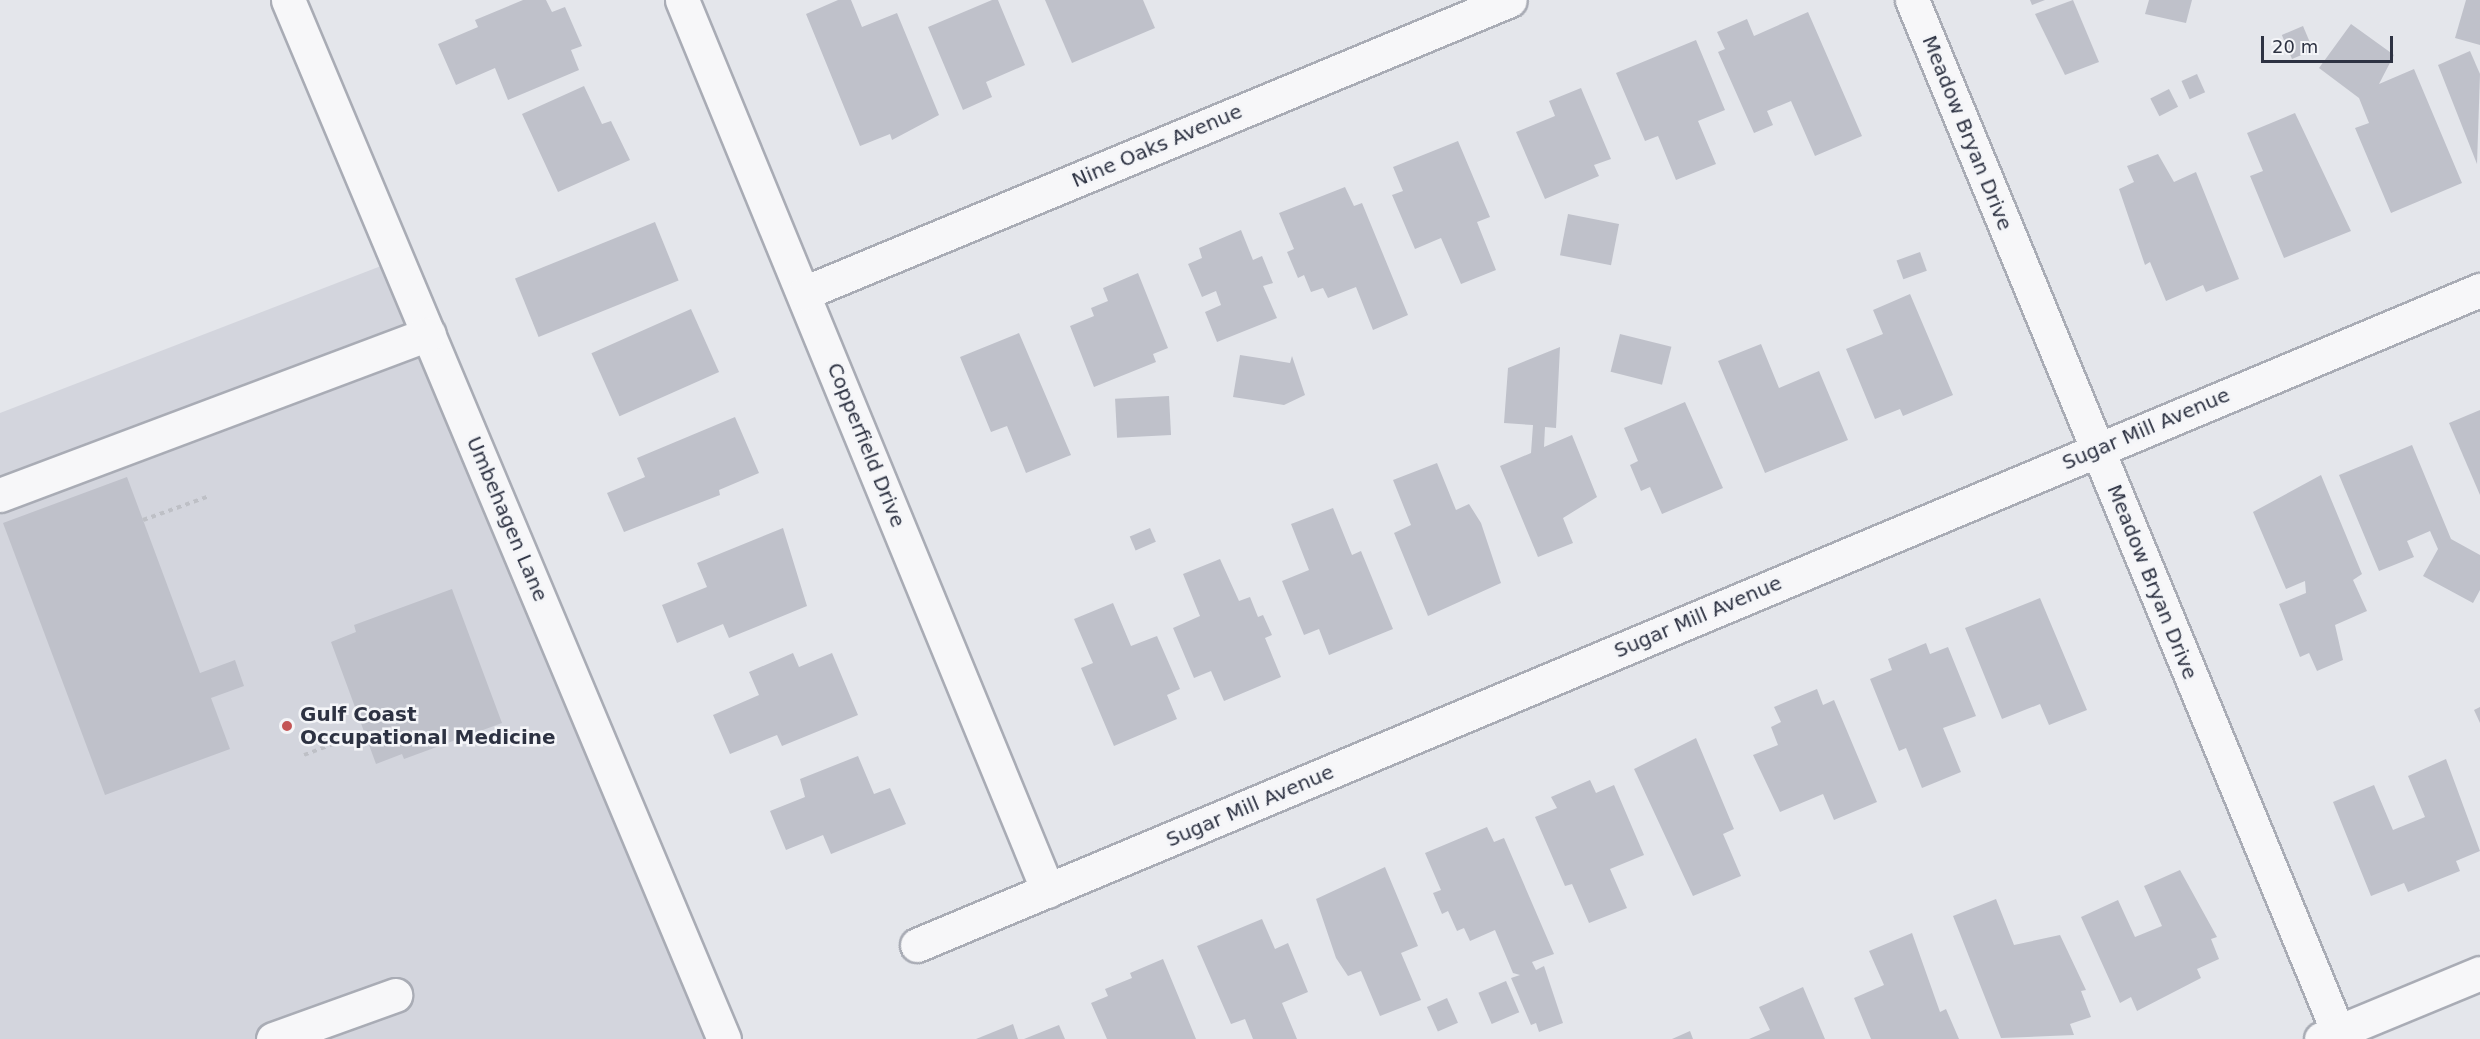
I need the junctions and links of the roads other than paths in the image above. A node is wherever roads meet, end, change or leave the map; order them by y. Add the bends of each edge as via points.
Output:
1 (288, 0) edge
2 (682, 0) edge
3 (1510, 0) edge
4 (1911, 0) edge
5 (2480, 290) edge
6 (804, 293) junction
7 (429, 334) junction
8 (2097, 449) junction
9 (0, 495) edge
10 (1048, 891) junction
11 (916, 945) dead end
12 (2480, 973) edge
13 (395, 995) dead end
14 (2329, 1035) edge
15 (273, 1039) edge
16 (724, 1039) edge

1 - 7 street, Umbehagen Lane
2 - 6 street, Copperfield Drive
3 - 6 street, Nine Oaks Avenue
4 - 8 street, Meadow Bryan Drive
5 - 8 street, Sugar Mill Avenue
6 - 10 street, Copperfield Drive
7 - 9 street
7 - 16 street, Umbehagen Lane
8 - 10 street, Sugar Mill Avenue
8 - 14 street, Meadow Bryan Drive
10 - 11 street, Sugar Mill Avenue
12 - 14 street
13 - 15 street

